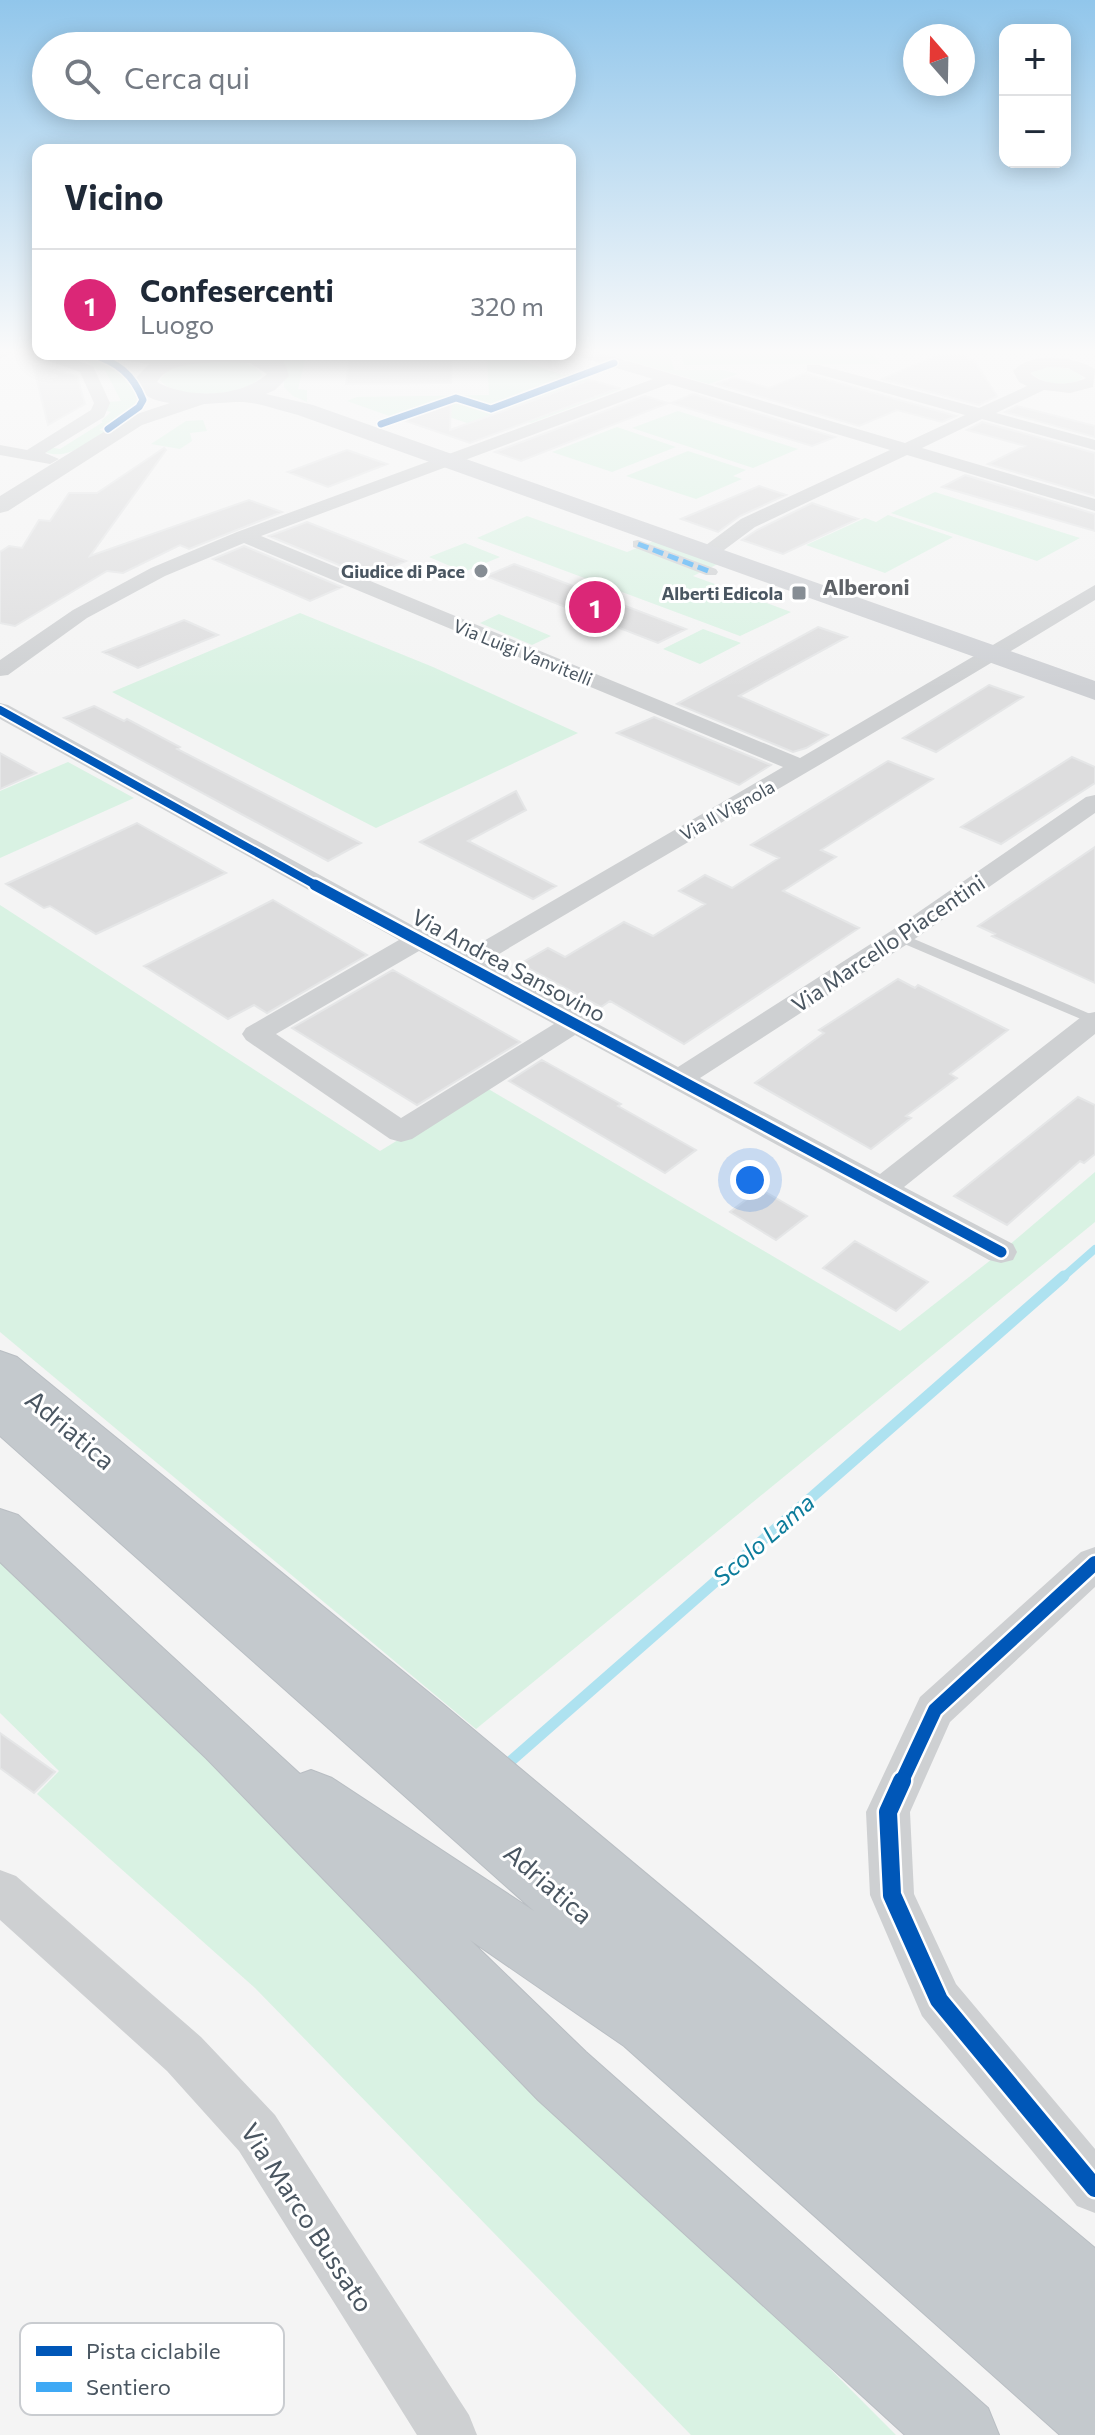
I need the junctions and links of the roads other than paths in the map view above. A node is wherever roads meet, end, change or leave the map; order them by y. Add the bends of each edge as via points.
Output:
1 (66, 462) edge
2 (446, 462) edge
3 (455, 462) edge
4 (880, 462) edge
5 (945, 462) edge
6 (73, 463) joint
7 (1095, 505) edge
8 (0, 506) edge
9 (748, 523) junction
10 (244, 536) junction
11 (673, 540) junction
12 (638, 544) dead end
13 (710, 562) junction
14 (1095, 591) edge
15 (987, 654) junction
16 (0, 670) edge
17 (1095, 691) edge
18 (0, 710) edge
19 (802, 767) junction
20 (1095, 802) edge
21 (900, 937) junction
22 (420, 939) junction
23 (465, 963) junction
24 (1095, 1020) edge
25 (575, 1023) junction
26 (679, 1079) junction
27 (882, 1188) junction
28 (1001, 1252) dead end
29 (0, 1369) edge
30 (0, 1408) edge
31 (0, 1530) edge
32 (1095, 1563) edge
33 (409, 1736) junction
34 (226, 1740) junction
35 (515, 1827) junction
36 (0, 1891) edge
37 (1095, 2188) edge
38 (1095, 2295) edge
39 (1095, 2360) edge
40 (1095, 2416) edge
41 (449, 2435) edge
42 (961, 2435) edge

1 - 6 street
2 - 10 street
3 - 11 main road
4 - 9 street
5 - 7 street
6 - 8 street
9 - 11 street
9 - 13 street via 723,539
10 - 16 street via 126,587
10 - 19 street, Via Luigi Vanvitelli
11 - 13 main road
12 - 13 street
13 - 15 main road
14 - 15 street, Via Il Vignola
15 - 17 main road
15 - 19 street, Via Il Vignola
18 - 22 street, Via Andrea Sansovino
19 - 23 street, Via Il Vignola
20 - 21 street, Via Marcello Piacentini
21 - 24 lane
21 - 26 street, Via Marcello Piacentini
22 - 23 street, Via Andrea Sansovino
22 - 25 street, Via Andrea Sansovino via 256,1034 401,1132
23 - 25 street, Via Andrea Sansovino
24 - 27 street
25 - 26 street, Via Andrea Sansovino
26 - 27 street, Via Andrea Sansovino
27 - 28 street, Via Andrea Sansovino
29 - 33 highway, Adriatica
30 - 33 highway, Adriatica
31 - 34 highway
32 - 37 street via 935,1710 888,1812 892,1895 939,2000
33 - 35 highway, Adriatica
34 - 40 highway via 647,2023
34 - 42 highway via 562,2076
35 - 38 highway, Adriatica
35 - 39 highway, Adriatica
36 - 41 street, Via Marco Bussato via 184,2054 257,2133

